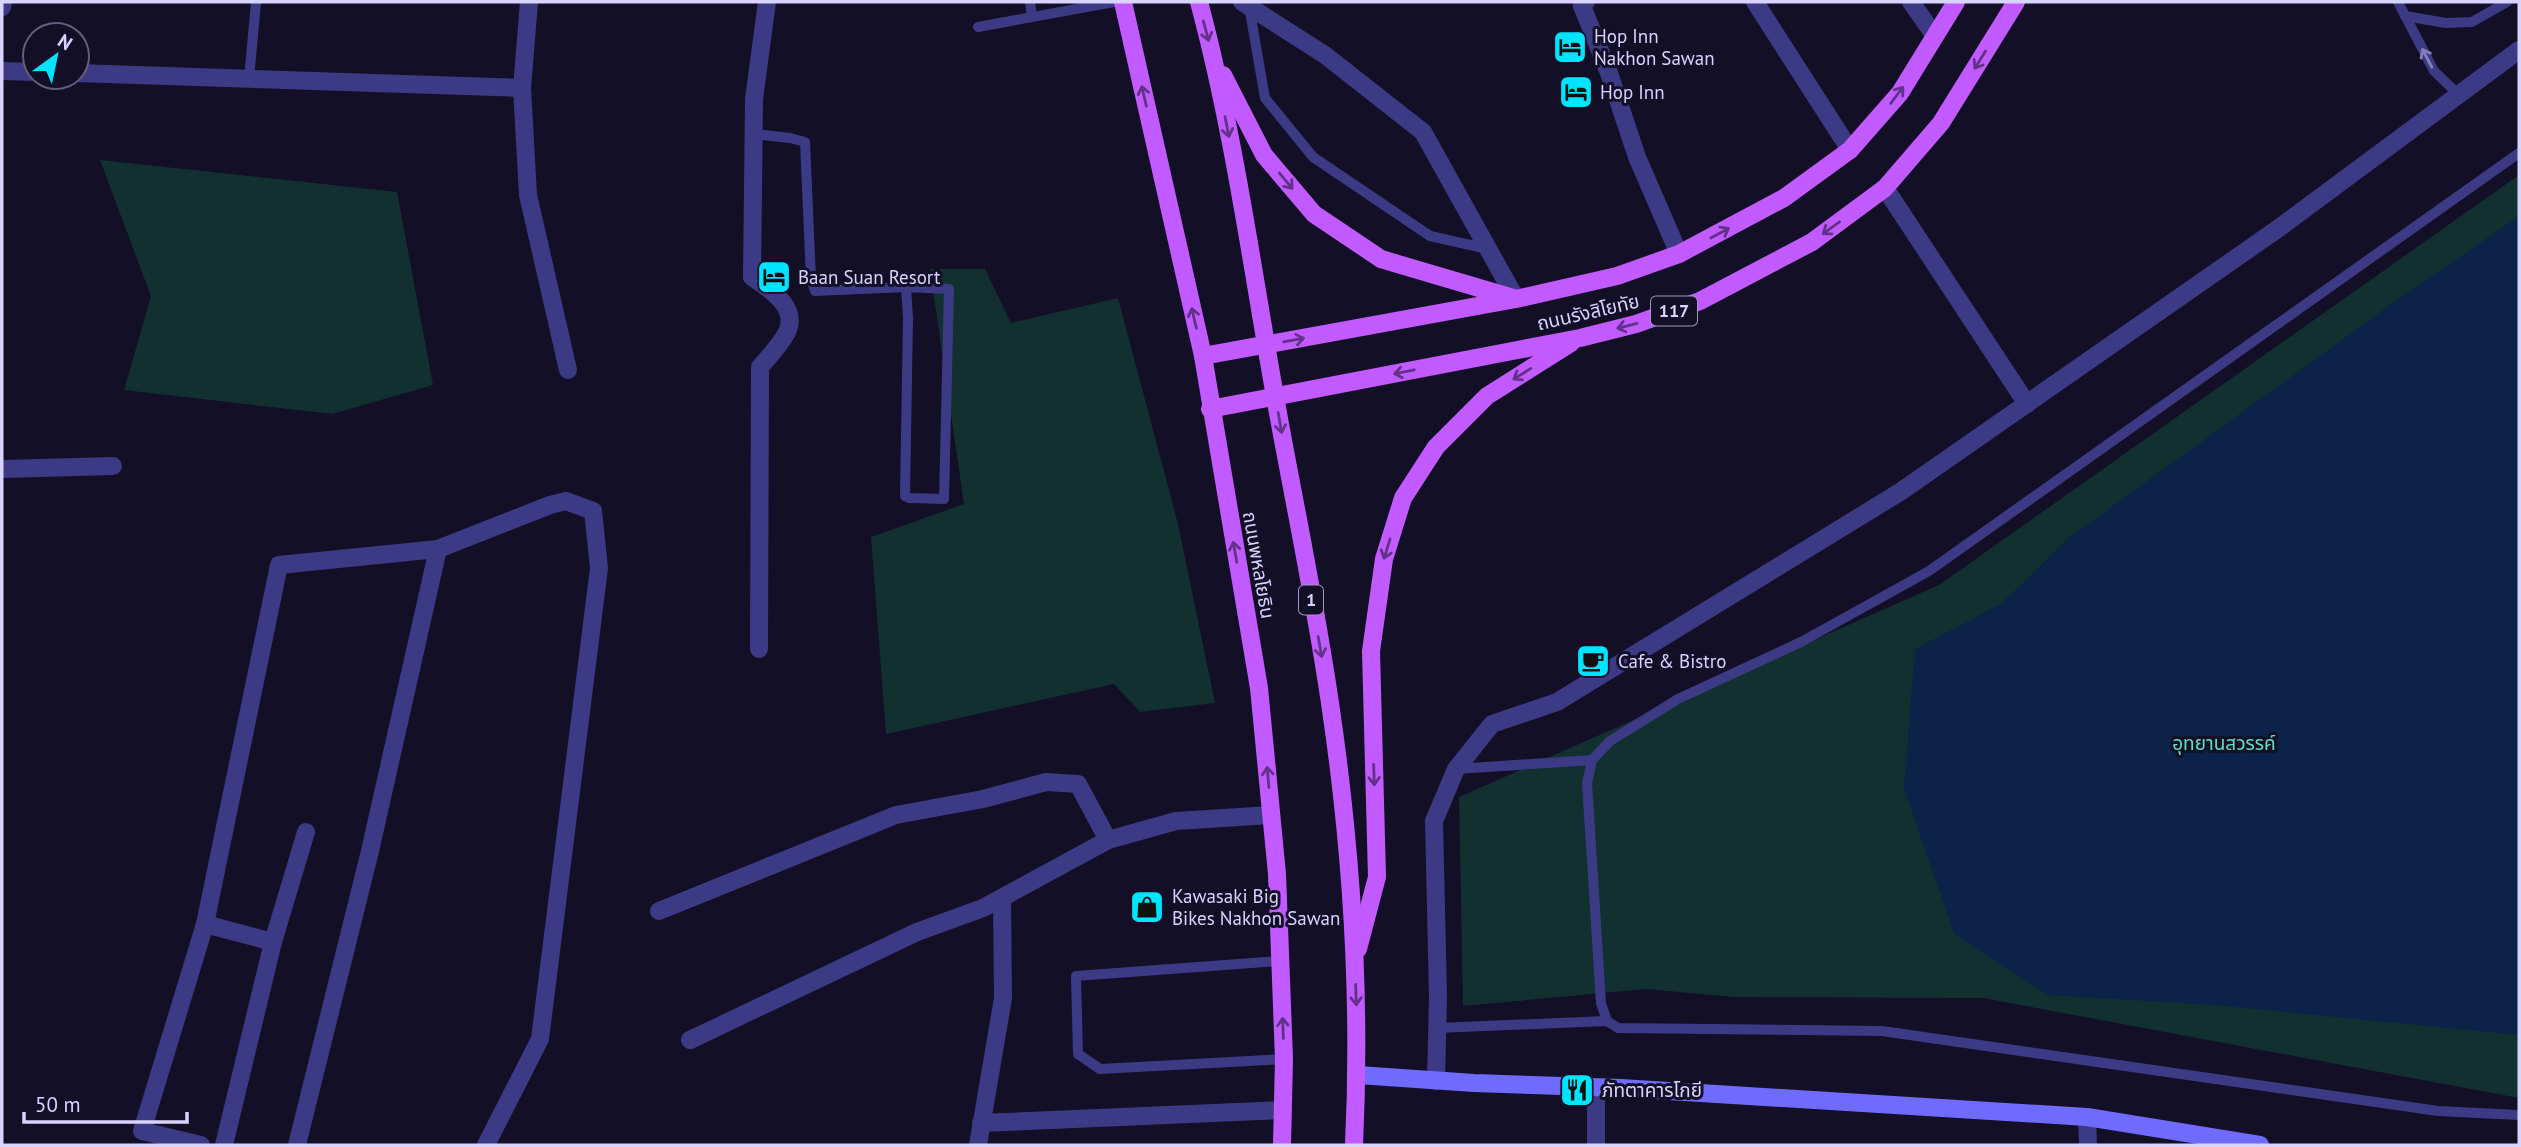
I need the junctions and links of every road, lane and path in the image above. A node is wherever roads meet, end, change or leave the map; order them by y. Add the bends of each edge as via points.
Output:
1 (256, 2) edge
2 (529, 2) edge
3 (767, 2) edge
4 (1030, 2) edge
5 (1114, 2) edge
6 (1123, 2) edge
7 (1199, 2) edge
8 (1586, 2) edge
9 (1755, 2) edge
10 (1911, 2) edge
11 (1956, 2) edge
12 (2016, 2) edge
13 (2398, 2) edge
14 (2508, 2) edge
15 (1245, 4) edge
16 (2405, 16) junction
17 (1032, 17) junction
18 (978, 27) dead end
19 (1934, 36) junction
20 (2519, 50) edge
21 (1214, 60) junction
22 (2, 71) edge
23 (21, 72) edge
24 (91, 73) edge
25 (249, 79) junction
26 (522, 88) junction
27 (2458, 94) junction
28 (754, 134) junction
29 (1850, 150) junction
30 (2519, 153) edge
31 (1885, 188) junction
32 (1488, 249) junction
33 (1679, 254) junction
34 (906, 287) junction
35 (1516, 299) junction
36 (1580, 338) junction
37 (1267, 345) junction
38 (1203, 356) junction
39 (568, 370) dead end
40 (1275, 397) junction
41 (2027, 404) junction
42 (1210, 409) junction
43 (113, 466) dead end
44 (2, 469) edge
45 (438, 549) junction
46 (759, 649) dead end
47 (1592, 760) junction
48 (1456, 769) junction
49 (1271, 815) junction
50 (306, 832) dead end
51 (1108, 840) junction
52 (1002, 898) junction
53 (660, 911) dead end
54 (205, 924) junction
55 (273, 942) junction
56 (1280, 961) junction
57 (1355, 963) junction
58 (1607, 1021) junction
59 (1437, 1028) junction
60 (690, 1040) dead end
61 (1284, 1059) junction
62 (1358, 1075) junction
63 (1436, 1081) junction
64 (1596, 1088) junction
65 (1283, 1110) junction
66 (2519, 1115) edge
67 (2087, 1117) junction
68 (981, 1123) junction
69 (140, 1138) edge
70 (201, 1145) edge
71 (224, 1145) edge
72 (297, 1145) edge
73 (486, 1145) edge
74 (978, 1145) edge
75 (1282, 1145) edge
76 (1354, 1145) edge
77 (1596, 1145) edge
78 (2088, 1145) edge
79 (2260, 1145) edge

1 - 25 lane
2 - 26 street
3 - 28 street
4 - 17 lane
5 - 17 lane
38 -> 6 main road, ถนนพหลโยธิน
7 -> 21 main road, 1
8 - 33 street via 1582,6 1637,157
9 - 29 street
10 - 19 street
11 - 19 main road, ถนนรังสิโยทัย
12 -> 31 main road, ถนนรังสิโยทัย / 117 via 1941,123
13 - 16 lane
14 - 16 lane via 2472,22
15 - 32 street via 1325,55 1423,132
15 - 32 lane via 1265,98 1313,157 1430,236
27 -> 16 lane via 2434,71
17 - 18 lane
29 -> 19 main road, ถนนรังสิโยทัย via 1900,93
20 - 27 street
21 -> 35 main road via 1264,155 1314,214 1381,259
21 -> 37 main road, 1
22 - 23 street
24 - 25 street
25 - 26 street
26 - 39 street via 528,195
27 - 41 street via 2279,229
28 - 34 lane via 805,142 815,291
28 - 46 street via 752,277 778,295 788,309 788,331 760,368
33 -> 29 main road, ถนนรังสิโยทัย via 1784,198
30 - 47 lane via 1929,571 1801,642 1678,699 1610,741
31 -> 36 main road, ถนนรังสิโยทัย / 117 via 1812,242 1700,301
31 - 41 street
32 - 35 street
33 - 35 main road, ถนนรังสิโยทัย via 1618,276
34 - 34 lane via 905,496 944,499 950,289
37 -> 35 main road, ถนนรังสิโยทัย
36 -> 40 main road, ถนนรังสิโยทัย / 117
36 -> 57 main road via 1487,396 1436,447 1403,498 1384,559 1371,651 1377,877
37 - 38 main road, ถนนรังสิโยทัย
37 - 40 main road, 1
38 - 42 main road, ถนนพหลโยธิน
40 - 42 main road, ถนนรังสิโยทัย / 117
40 -> 57 main road, 1 via 1331,708
41 - 48 street via 1900,492 1557,702 1492,724
49 -> 42 main road, ถนนพหลโยธิน via 1259,688
43 - 44 street
45 - 54 street via 279,565
45 - 72 street
45 - 73 street via 566,501 593,511 599,568 540,1039
47 - 48 lane
47 - 58 lane via 1587,783 1601,1003
48 - 59 street via 1434,821
49 - 51 street via 1177,821
49 - 56 main road, ถนนพหลโยธิน
50 - 55 street
51 - 52 street
51 - 53 street via 1078,784 1046,782 896,815
52 - 60 street via 917,932
52 - 68 street via 1003,998
54 - 55 street
54 - 69 street
55 - 71 street
61 -> 56 main road, ถนนพหลโยธิน
56 - 61 lane via 1076,976 1078,1054 1100,1069
57 -> 62 main road, 1
58 - 59 lane
58 - 66 lane via 1629,1029 1882,1031 2438,1111
59 - 63 street
61 - 65 main road, ถนนพหลโยธิน
62 - 63 street
62 - 76 main road, 1
63 - 64 street
64 - 67 street
64 - 77 street
65 - 68 street
65 - 75 main road, ถนนพหลโยธิน
67 - 78 street
67 - 79 street
68 - 74 street
69 - 70 street

